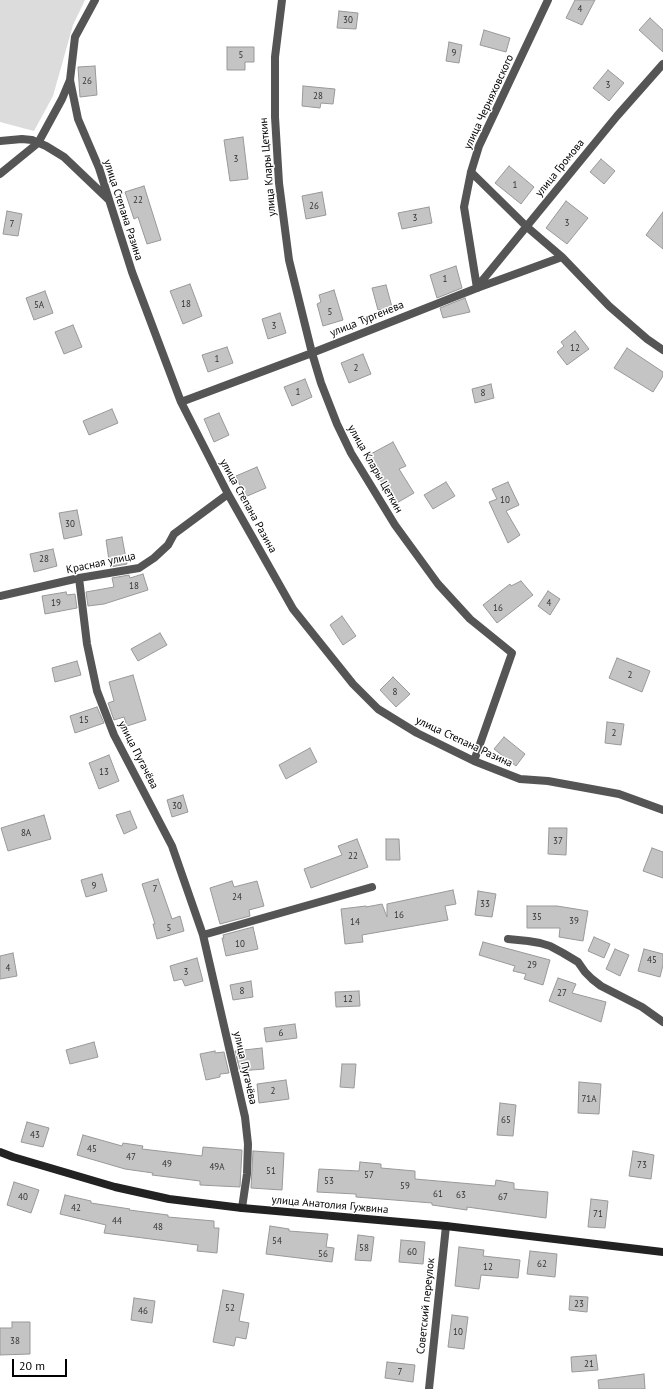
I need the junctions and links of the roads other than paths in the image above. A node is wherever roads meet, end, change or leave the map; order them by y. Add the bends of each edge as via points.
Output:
1 (95, 0) edge
2 (282, 0) edge
3 (548, 0) edge
4 (663, 64) edge
5 (70, 80) junction
6 (0, 141) edge
7 (38, 142) junction
8 (470, 172) junction
9 (0, 174) edge
10 (109, 199) junction
11 (526, 226) junction
12 (562, 257) junction
13 (477, 288) junction
14 (663, 350) edge
15 (312, 353) junction
16 (181, 402) junction
17 (228, 494) junction
18 (79, 578) junction
19 (0, 596) edge
20 (474, 761) junction
21 (663, 810) edge
22 (372, 887) dead end
23 (203, 935) junction
24 (508, 939) dead end
25 (663, 1022) edge
26 (0, 1152) edge
27 (242, 1208) junction
28 (446, 1226) junction
29 (663, 1252) edge
30 (429, 1389) edge

1 - 5 street, улица Степана Разина via 75,37
2 - 15 street, улица Клары Цеткин via 275,57 279,183 289,260
3 - 8 street, улица Черняховского via 479,146
4 - 11 street, улица Громова via 616,116
5 - 7 street
5 - 10 street, улица Степана Разина via 78,119
6 - 7 street via 22,139
7 - 9 street
7 - 10 street via 64,156
8 - 11 street
8 - 13 street, улица Черняховского via 464,207
10 - 16 street, улица Степана Разина via 132,272
11 - 12 street
11 - 13 street, улица Громова
12 - 13 street, улица Тургенева
12 - 14 street via 609,306
13 - 15 street, улица Тургенева
15 - 16 street, улица Тургенева
15 - 20 street, улица Клары Цеткин via 337,424 351,453 395,525 438,584 465,613 512,653
16 - 17 street, улица Степана Разина
17 - 18 street, Красная улица via 174,534 168,546 139,568
17 - 20 street, улица Степана Разина via 294,609 353,684 378,709 417,733
18 - 19 street, Красная улица
18 - 23 street, улица Пугачёва via 86,644 97,691 114,735 172,846
20 - 21 street, улица Степана Разина via 520,779 548,781 619,794
22 - 23 street
23 - 27 street, улица Пугачёва via 245,1117 248,1144
24 - 25 street via 540,943 563,952 578,962 601,986 642,1007
26 - 27 street, улица Анатолия Гужвина via 114,1187 169,1199
27 - 28 street, улица Анатолия Гужвина
28 - 29 street, улица Анатолия Гужвина
28 - 30 street, Советский переулок

